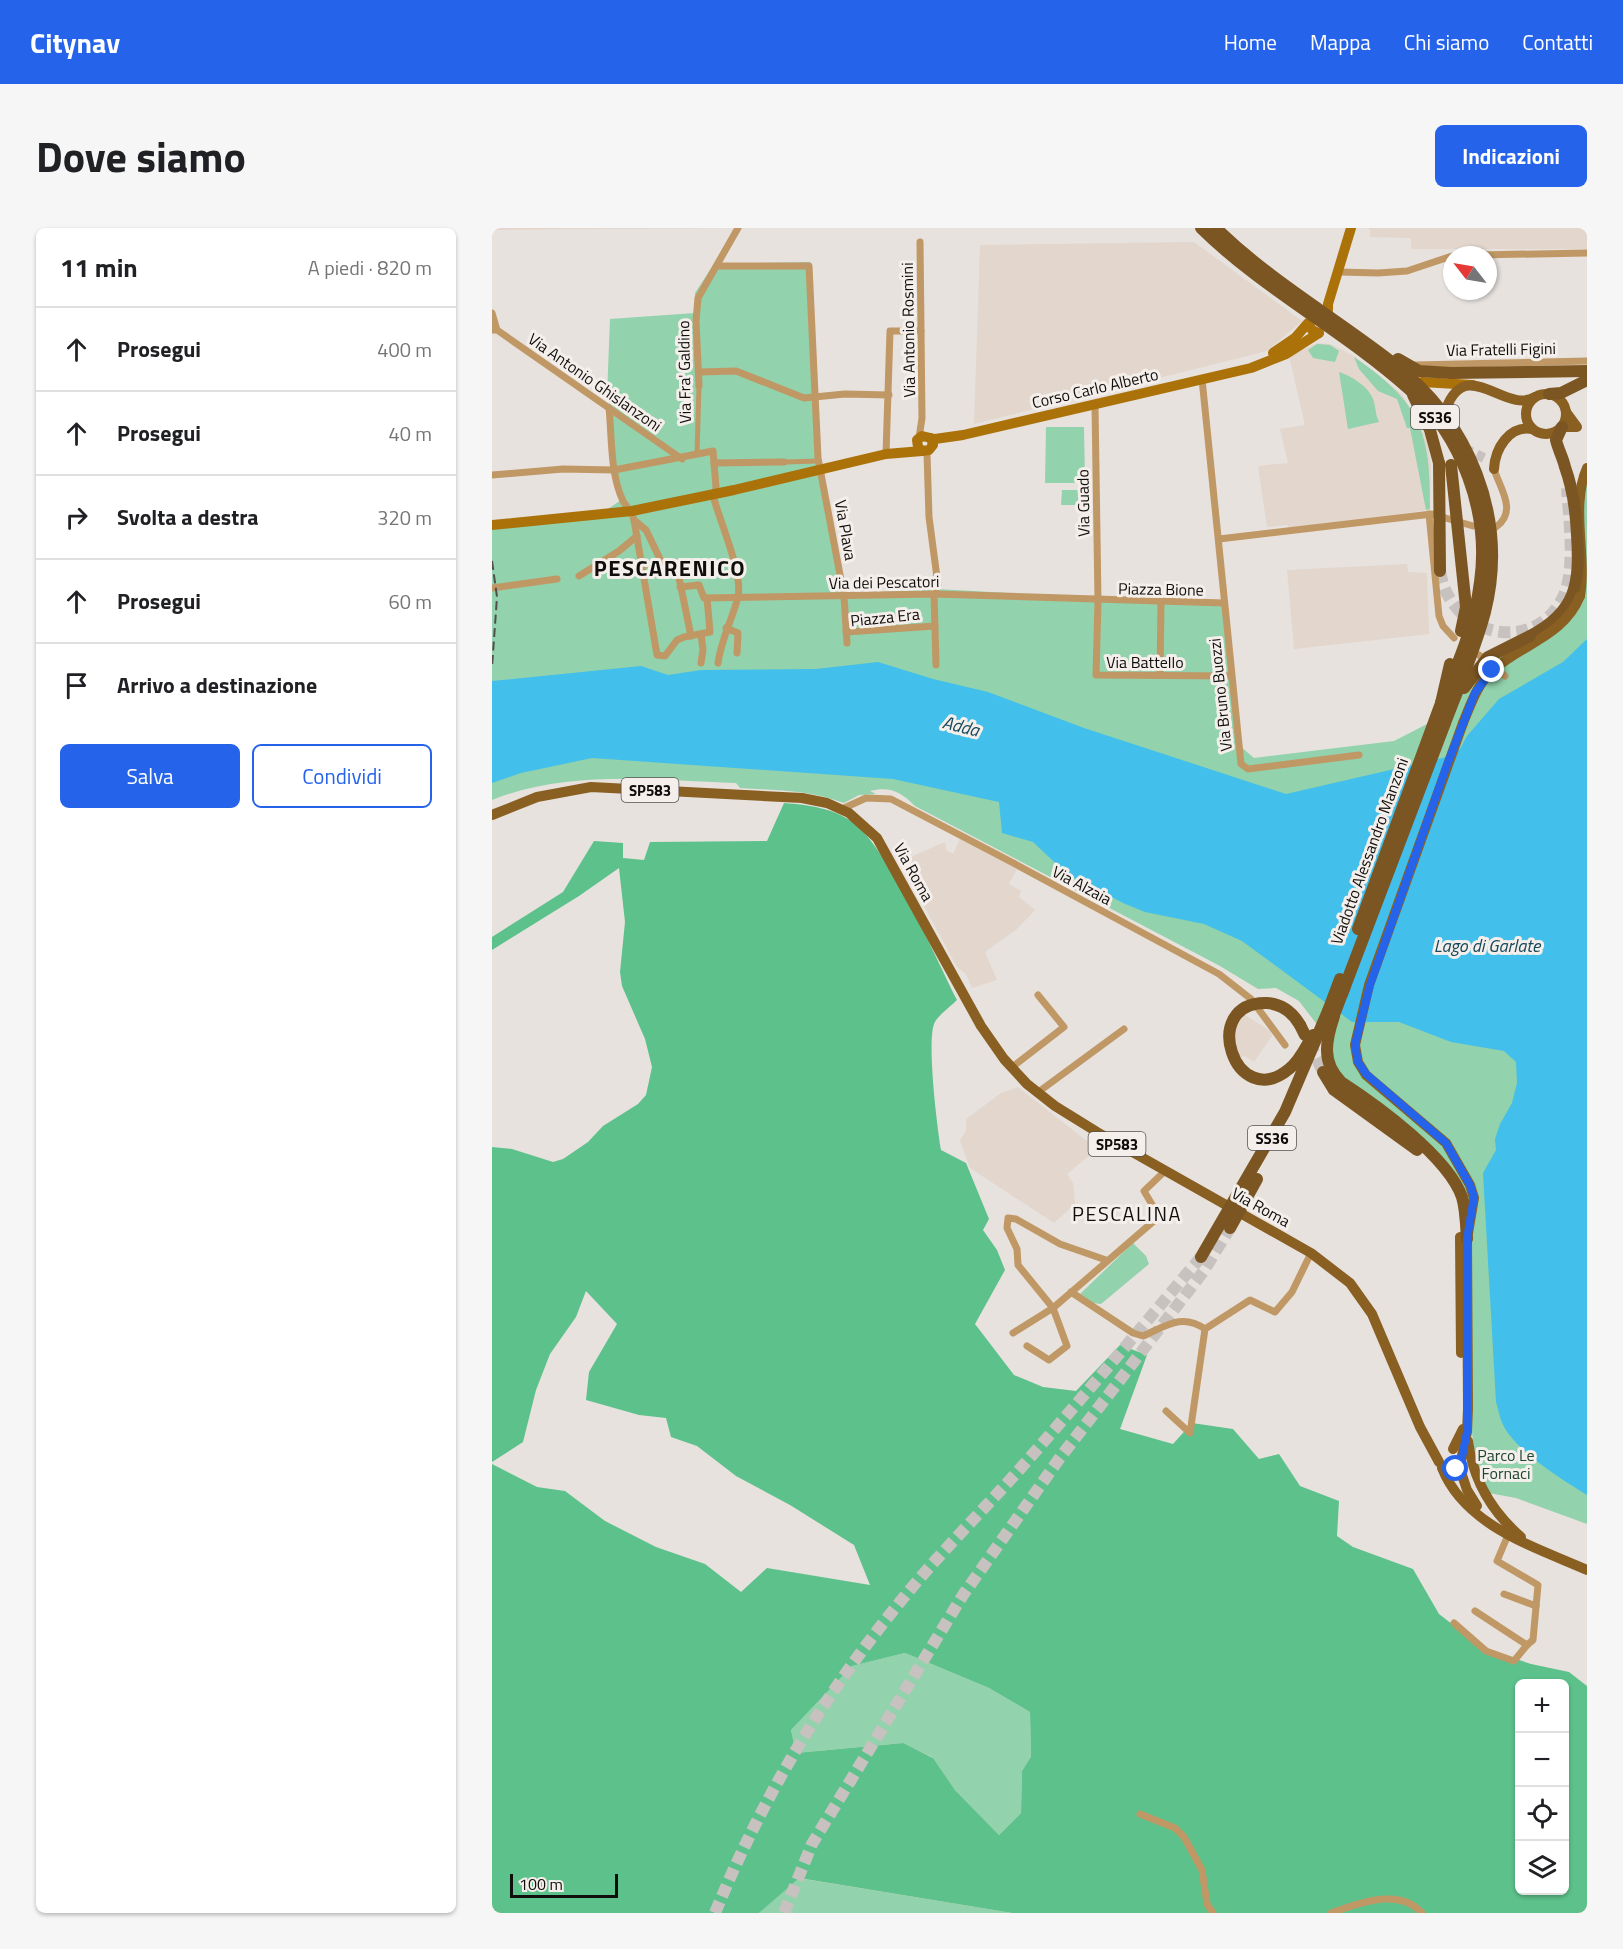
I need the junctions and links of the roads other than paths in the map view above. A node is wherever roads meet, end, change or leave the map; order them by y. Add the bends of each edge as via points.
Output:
1 (738, 228) edge
2 (1201, 228) edge
3 (1216, 228) edge
4 (1225, 228) edge
5 (1352, 228) edge
6 (920, 242) dead end
7 (1587, 253) edge
8 (1497, 255) edge
9 (1443, 259) edge
10 (717, 266) junction
11 (1263, 270) junction
12 (1340, 272) junction
13 (1327, 312) dead end
14 (492, 313) edge
15 (494, 330) edge
16 (921, 331) junction
17 (1359, 339) junction
18 (1587, 361) edge
19 (1415, 365) dead end
20 (1235, 371) junction
21 (1587, 371) edge
22 (699, 372) junction
23 (1202, 379) junction
24 (1587, 380) edge
25 (1422, 382) dead end
26 (1477, 385) junction
27 (699, 386) joint
28 (1587, 386) edge
29 (1412, 392) junction
30 (1549, 394) junction
31 (889, 395) junction
32 (1535, 397) junction
33 (815, 398) junction
34 (1095, 405) junction
35 (609, 408) junction
36 (1446, 409) dead end
37 (1566, 410) junction
38 (1562, 427) junction
39 (1532, 429) junction
40 (1582, 430) edge
41 (925, 442) junction
42 (1498, 452) junction
43 (892, 453) junction
44 (697, 454) junction
45 (682, 459) junction
46 (788, 462) junction
47 (714, 463) junction
48 (820, 465) junction
49 (1451, 465) dead end
50 (1587, 468) edge
51 (615, 470) junction
52 (1494, 470) junction
53 (492, 475) edge
54 (793, 477) junction
55 (716, 494) junction
56 (1429, 514) junction
57 (633, 515) junction
58 (492, 525) edge
59 (1473, 526) dead end
60 (1496, 527) dead end
61 (637, 536) junction
62 (1219, 539) junction
63 (662, 563) junction
64 (642, 564) junction
65 (1440, 571) tunnel mouth
66 (579, 576) dead end
67 (557, 579) dead end
68 (680, 587) junction
69 (492, 588) edge
70 (934, 594) junction
71 (1577, 594) junction
72 (738, 596) junction
73 (844, 596) junction
74 (707, 598) junction
75 (1098, 601) junction
76 (1161, 603) junction
77 (1224, 603) junction
78 (935, 626) junction
79 (726, 628) junction
80 (846, 632) junction
81 (701, 634) junction
82 (692, 636) junction
83 (1454, 638) dead end
84 (847, 643) dead end
85 (703, 650) junction
86 (719, 651) junction
87 (737, 653) dead end
88 (1479, 655) dead end
89 (701, 663) dead end
90 (718, 663) dead end
91 (936, 665) dead end
92 (1160, 674) junction
93 (1096, 675) joint
94 (1231, 676) junction
95 (1505, 676) dead end
96 (1442, 703) junction
97 (1445, 723) junction
98 (1359, 755) dead end
99 (842, 809) junction
100 (492, 815) edge
101 (1345, 987) junction
102 (1038, 995) dead end
103 (1328, 1011) junction
104 (1124, 1029) dead end
105 (1303, 1030) tunnel mouth
106 (1285, 1045) dead end
107 (1011, 1068) junction
108 (1323, 1072) tunnel mouth
109 (1037, 1093) junction
110 (1166, 1171) junction
111 (1230, 1228) tunnel mouth
112 (1463, 1238) junction
113 (1311, 1253) junction
114 (1202, 1257) tunnel mouth
115 (1106, 1260) junction
116 (1071, 1292) junction
117 (1053, 1308) junction
118 (1205, 1329) junction
119 (1012, 1333) dead end
120 (1027, 1346) dead end
121 (1166, 1411) dead end
122 (1467, 1432) junction
123 (1425, 1436) junction
124 (1450, 1449) junction
125 (1460, 1463) junction
126 (1441, 1465) junction
127 (1508, 1535) junction
128 (1531, 1545) junction
129 (1587, 1570) edge
130 (1504, 1594) dead end
131 (1536, 1606) junction
132 (1475, 1611) dead end
133 (1454, 1623) dead end
134 (1527, 1645) junction
135 (1140, 1814) dead end
136 (1212, 1913) edge
137 (1331, 1913) edge
138 (1422, 1913) edge

1 - 10 street, Via Fra' Galdino
2 - 29 highway, SS36, bridge via 1248,272
3 - 11 highway, SS36, bridge
4 - 11 highway, bridge
5 - 12 main road
6 - 16 street, Via Antonio Rosmini
7 - 8 street
9 - 12 street via 1407,271
10 - 22 street, Via Fra' Galdino via 698,298
10 - 33 street, Via Plava via 809,266
11 - 17 highway, SS36, bridge
12 - 13 main road
14 - 15 street
15 - 35 street, Via Antonio Ghislanzoni
16 - 31 street via 890,331
16 - 41 street, Via Antonio Rosmini
17 - 21 highway, bridge via 1412,368 1428,372
17 - 97 highway, SS36, bridge via 1412,379 1438,406 1462,441 1485,500 1492,549 1490,589 1480,629
18 - 19 street, Via Fratelli Figini
20 - 20 main road, Corso Carlo Alberto via 1282,347 1308,323 1319,333 1268,362
20 - 23 main road, Corso Carlo Alberto
22 - 27 street, Via Fra' Galdino
22 - 33 street via 735,371 804,398
23 - 34 main road, Corso Carlo Alberto
23 - 62 street, Via Bruno Buozzi
24 - 30 highway via 1561,393
25 - 26 main road
26 - 32 main road via 1522,402
26 - 36 main road via 1463,387
27 - 44 street, Via Fra' Galdino
28 - 37 main road via 1571,396
29 - 65 highway, bridge via 1437,455
29 - 96 highway, SS36, bridge via 1460,456 1481,536 1481,581 1475,612
30 - 32 main road
30 - 37 main road via 1559,399
31 - 33 street
31 - 43 street
32 - 39 main road via 1526,410
33 - 48 street, Via Plava
34 - 41 main road, Corso Carlo Alberto
34 - 75 street, Via Guado
35 - 45 street, Via Antonio Ghislanzoni
35 - 51 street
37 - 38 main road
37 - 40 main road
38 - 39 main road via 1547,435
38 - 40 main road
38 - 71 highway via 1556,440 1575,503
39 - 42 main road via 1510,433
41 - 43 main road, Corso Carlo Alberto
41 - 70 street, Via Antonio Rosmini via 938,585
42 - 52 main road
42 - 52 main road via 1484,458
43 - 48 main road, Corso Carlo Alberto
44 - 45 street
44 - 47 street via 713,452
45 - 51 street
46 - 47 street
46 - 48 street
46 - 54 street
47 - 55 street
48 - 54 main road, Corso Carlo Alberto
48 - 73 street, Via Plava
49 - 96 highway, bridge via 1466,607
50 - 71 main road via 1581,485 1585,574
51 - 53 street via 563,469
51 - 57 street via 623,502
52 - 60 street via 1507,507 1507,515
54 - 55 main road, Corso Carlo Alberto
55 - 57 main road, Corso Carlo Alberto
55 - 72 street via 716,507 737,569
56 - 59 street
56 - 62 street
56 - 83 street via 1438,616
57 - 58 main road, Corso Carlo Alberto
57 - 61 street
57 - 63 street via 646,530
61 - 64 street
61 - 66 street
62 - 77 street, Via Bruno Buozzi
63 - 64 street
63 - 68 street via 676,563
64 - 82 street via 657,655 664,656 677,640
67 - 69 street
68 - 74 street via 699,585
68 - 82 street
70 - 73 street, Via dei Pescatori
70 - 75 street, Via dei Pescatori
70 - 78 street
71 - 97 highway, bridge via 1550,625 1482,663
71 - 112 main road, bridge via 1569,617 1550,635 1487,675 1475,693 1373,974 1356,1033 1357,1059 1372,1081 1437,1134 1467,1177 1474,1197
72 - 73 street, Via dei Pescatori
72 - 74 street, Via dei Pescatori
72 - 79 street
73 - 80 street, Via Plava
74 - 81 street via 710,632
75 - 76 street, Piazza Bione
75 - 93 street, Via Guado
76 - 77 street, Piazza Bione
76 - 92 street
77 - 94 street, Via Bruno Buozzi
78 - 80 street, Piazza Era
78 - 91 street
79 - 86 street
79 - 87 street via 738,633
80 - 84 street, Piazza Era
81 - 82 street
81 - 85 street
85 - 86 street
85 - 89 street
86 - 90 street
88 - 95 street
92 - 93 street, Via Battello
92 - 94 street, Via Battello
94 - 98 street, Via Bruno Buozzi via 1241,764 1248,769
96 - 103 highway, Viadotto Alessandro Manzoni / SS36
97 - 101 highway, Viadotto Alessandro Manzoni / SS36
99 - 100 main road, Via Roma / SP583 via 791,797 591,787 537,797
99 - 106 street, Via Alzaia via 866,798 891,799 1219,974 1251,999
99 - 107 main road, Via Roma / SP583 via 865,825 882,846 972,1012
101 - 111 highway, SS36, bridge via 1300,1101
101 - 112 highway, bridge via 1326,1046 1331,1068 1344,1084 1432,1152 1446,1169 1462,1198
102 - 107 street via 1064,1027
103 - 105 highway, bridge via 1294,1065 1281,1075 1252,1076 1238,1066 1228,1043 1231,1027 1239,1015 1264,1003 1291,1013
103 - 114 highway, SS36, bridge via 1285,1112
104 - 109 street
107 - 109 main road, Via Roma / SP583
108 - 112 highway via 1334,1089 1439,1171 1455,1204
109 - 110 main road, Via Roma / SP583
110 - 113 main road, Via Roma / SP583
110 - 115 street via 1144,1191 1157,1213 1155,1220
112 - 122 main road
112 - 124 main road via 1463,1428
113 - 118 street via 1292,1292 1275,1312 1250,1300
113 - 123 main road, Via Roma / SP583 via 1341,1274 1366,1303
115 - 116 street
115 - 117 street via 1060,1244 1008,1218 1006,1228 1017,1249 1018,1265
116 - 117 street
116 - 118 street via 1143,1336 1172,1321 1197,1323
117 - 119 street
117 - 120 street via 1067,1346 1049,1360
118 - 121 street via 1190,1433
122 - 125 main road
122 - 128 main road via 1480,1487 1495,1510
123 - 124 main road via 1437,1447
123 - 126 main road, Via Roma
124 - 125 main road via 1459,1453
124 - 126 main road via 1440,1454
125 - 126 main road via 1451,1471
125 - 128 main road via 1474,1503
126 - 127 main road, Via Roma via 1462,1499
127 - 128 main road, Via Roma
127 - 131 street via 1497,1560 1538,1585
128 - 129 main road
130 - 131 street
131 - 134 street via 1533,1640
132 - 134 street
133 - 134 street via 1486,1651 1514,1661
135 - 136 street via 1175,1828 1184,1837 1202,1870
137 - 138 street via 1398,1898 1414,1904

